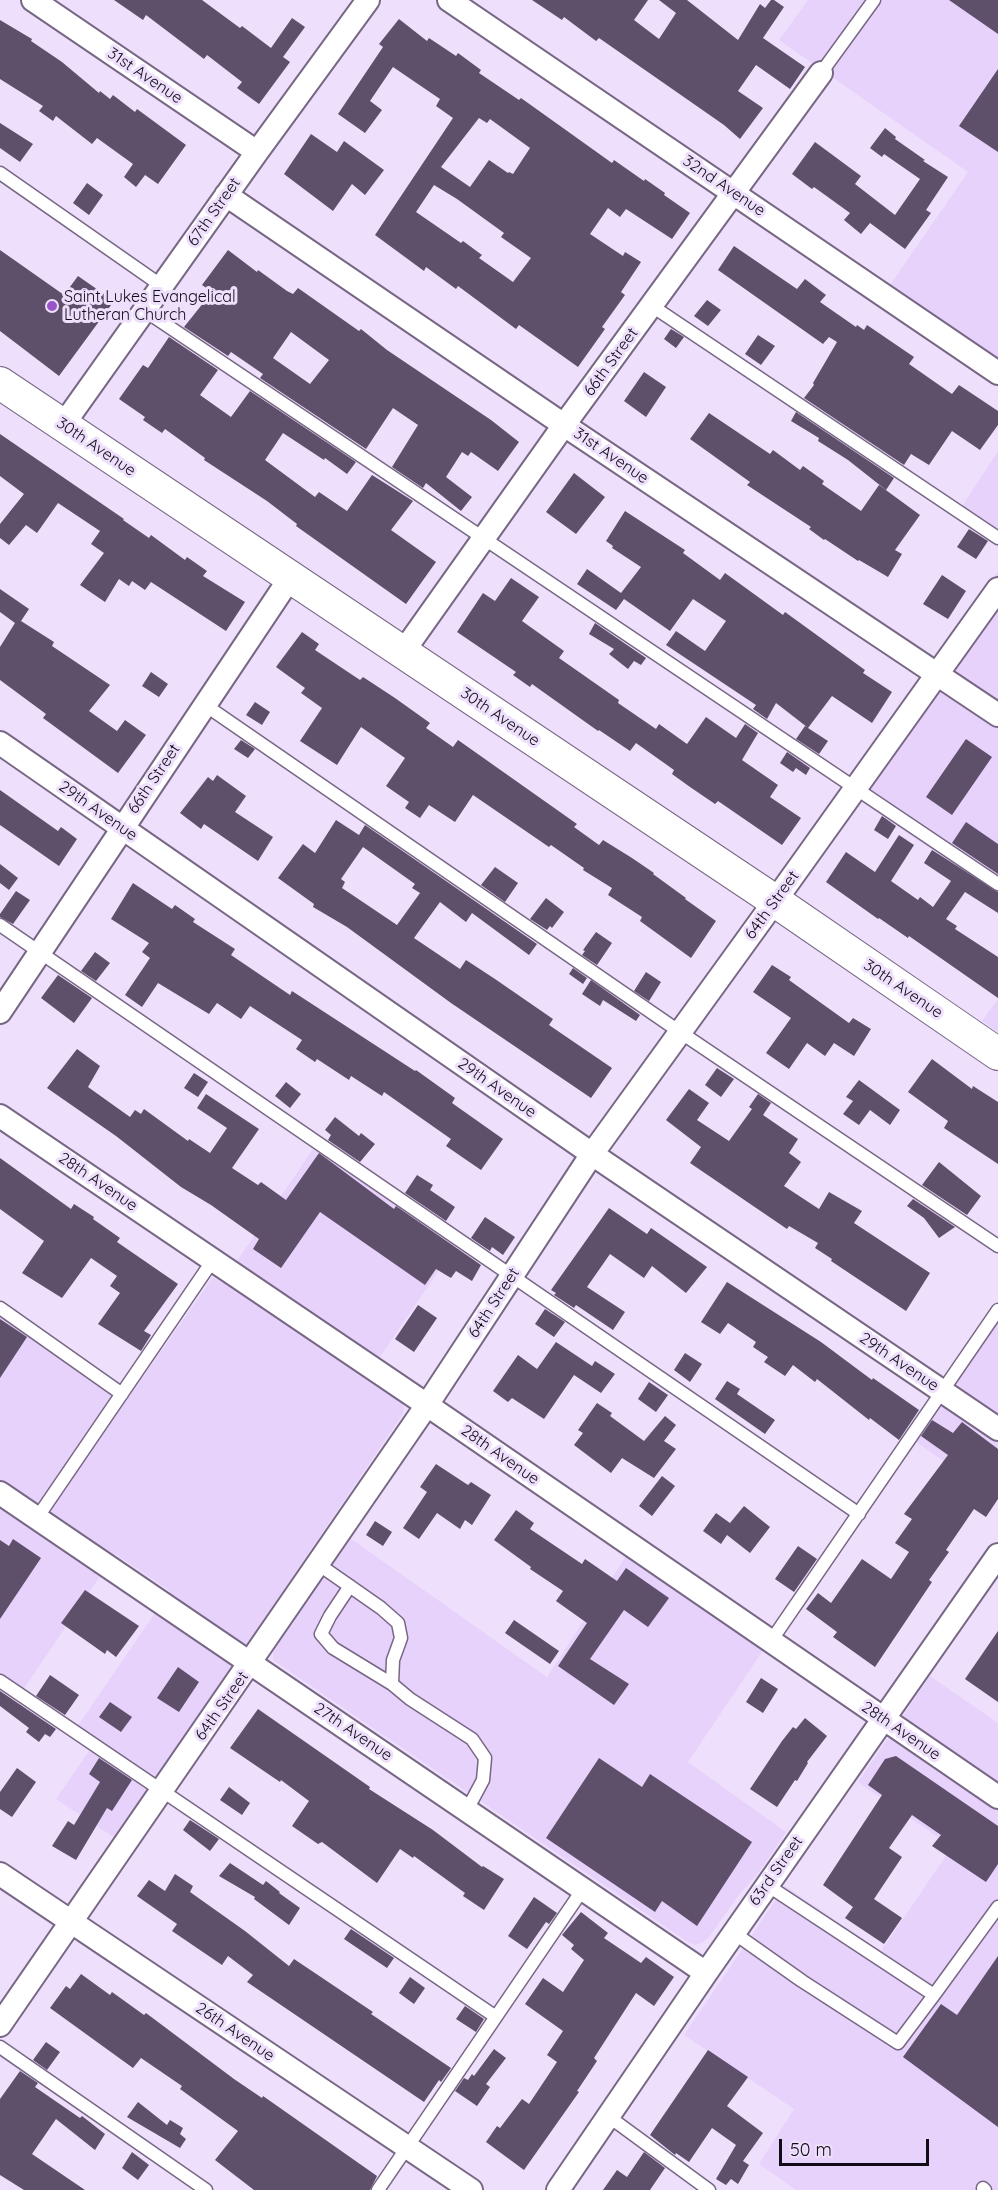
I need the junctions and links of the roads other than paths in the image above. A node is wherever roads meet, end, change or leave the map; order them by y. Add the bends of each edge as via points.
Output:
1 (33, 0) edge
2 (368, 0) edge
3 (449, 0) edge
4 (874, 0) edge
5 (820, 73) joint
6 (257, 152) junction
7 (0, 173) edge
8 (735, 194) junction
9 (226, 195) junction
10 (162, 286) junction
11 (652, 306) junction
12 (144, 310) junction
13 (998, 373) edge
14 (0, 383) edge
15 (63, 425) junction
16 (564, 425) junction
17 (484, 537) junction
18 (998, 538) edge
19 (290, 578) junction
20 (998, 589) edge
21 (403, 652) junction
22 (938, 674) junction
23 (205, 705) junction
24 (998, 715) edge
25 (0, 743) edge
26 (857, 788) junction
27 (122, 828) junction
28 (998, 884) edge
29 (775, 901) junction
30 (0, 925) edge
31 (40, 952) junction
32 (0, 1012) edge
33 (680, 1032) junction
34 (998, 1054) edge
35 (0, 1116) edge
36 (592, 1154) junction
37 (998, 1246) edge
38 (213, 1260) junction
39 (511, 1276) junction
40 (0, 1308) edge
41 (998, 1310) edge
42 (943, 1392) junction
43 (122, 1394) junction
44 (427, 1405) junction
45 (998, 1429) edge
46 (0, 1493) edge
47 (859, 1514) junction
48 (37, 1518) junction
49 (998, 1555) edge
50 (318, 1564) junction
51 (350, 1586) junction
52 (771, 1641) junction
53 (251, 1663) junction
54 (0, 1681) edge
55 (392, 1684) junction
56 (883, 1719) junction
57 (162, 1792) junction
58 (998, 1797) edge
59 (467, 1810) junction
60 (0, 1874) edge
61 (767, 1885) junction
62 (583, 1889) junction
63 (998, 1907) edge
64 (72, 1923) junction
65 (734, 1933) junction
66 (706, 1973) junction
67 (934, 1995) junction
68 (496, 2017) junction
69 (0, 2025) edge
70 (0, 2047) edge
71 (608, 2116) junction
72 (407, 2147) junction
73 (206, 2190) edge
74 (378, 2190) edge
75 (471, 2190) edge
76 (558, 2190) edge
77 (709, 2190) edge

1 - 6 street, 31st Avenue
2 - 6 street, 67th Street
3 - 8 street, 32nd Avenue
4 - 5 lane
5 - 8 street, 66th Street
6 - 9 street, 67th Street
7 - 10 lane
8 - 11 street, 66th Street
8 - 13 street, 32nd Avenue
9 - 10 street, 67th Street
9 - 16 street, 31st Avenue
10 - 12 street, 67th Street
11 - 16 street, 66th Street
11 - 18 lane
12 - 15 street, 67th Street
12 - 17 lane
14 - 15 street, 30th Avenue
15 - 19 street, 30th Avenue
16 - 17 street, 66th Street
16 - 22 street, 31st Avenue
17 - 21 street, 66th Street
17 - 26 lane
19 - 21 street, 30th Avenue
19 - 23 street, 66th Street
20 - 22 street, 64th Street
21 - 29 street, 30th Avenue
22 - 24 street, 31st Avenue
22 - 26 street, 64th Street
23 - 27 street, 66th Street
23 - 33 lane
25 - 27 street, 29th Avenue
26 - 28 lane
26 - 29 street, 64th Street
27 - 31 street, 66th Street
27 - 36 street, 29th Avenue
29 - 33 street, 64th Street
29 - 34 street, 30th Avenue
30 - 31 lane
31 - 32 street, 66th Street
31 - 39 lane
33 - 36 street, 64th Street
33 - 37 lane
35 - 38 street, 28th Avenue
36 - 39 street, 64th Street
36 - 42 street, 29th Avenue
38 - 43 lane
38 - 44 street, 28th Avenue
39 - 44 street, 64th Street
39 - 47 lane
40 - 43 lane
41 - 42 lane
42 - 45 street, 29th Avenue
42 - 47 lane
43 - 48 lane
44 - 50 street, 64th Street
44 - 52 street, 28th Avenue
46 - 48 street, 27th Avenue
47 - 52 lane
48 - 53 street, 27th Avenue
49 - 56 street, 63rd Street
50 - 51 lane
50 - 53 street, 64th Street
51 - 55 lane via 398,1623 401,1638 393,1660
51 - 55 lane via 321,1634 333,1648
52 - 56 street, 28th Avenue
53 - 57 street, 64th Street
53 - 59 street, 27th Avenue
54 - 57 lane
55 - 59 lane via 472,1739 485,1758 483,1780
56 - 58 street, 28th Avenue
56 - 61 street, 63rd Street
57 - 64 street, 64th Street
57 - 68 lane
59 - 62 street, 27th Avenue
60 - 64 street, 26th Avenue
61 - 65 street, 63rd Street
61 - 67 lane
62 - 66 street, 27th Avenue
62 - 68 lane
63 - 67 lane
64 - 69 street, 64th Street
64 - 72 street, 26th Avenue
65 - 66 street, 63rd Street
65 - 67 lane via 898,2043
66 - 71 street, 63rd Street
68 - 72 lane
70 - 73 lane
71 - 76 street, 63rd Street
71 - 77 lane
72 - 74 lane
72 - 75 street, 26th Avenue

